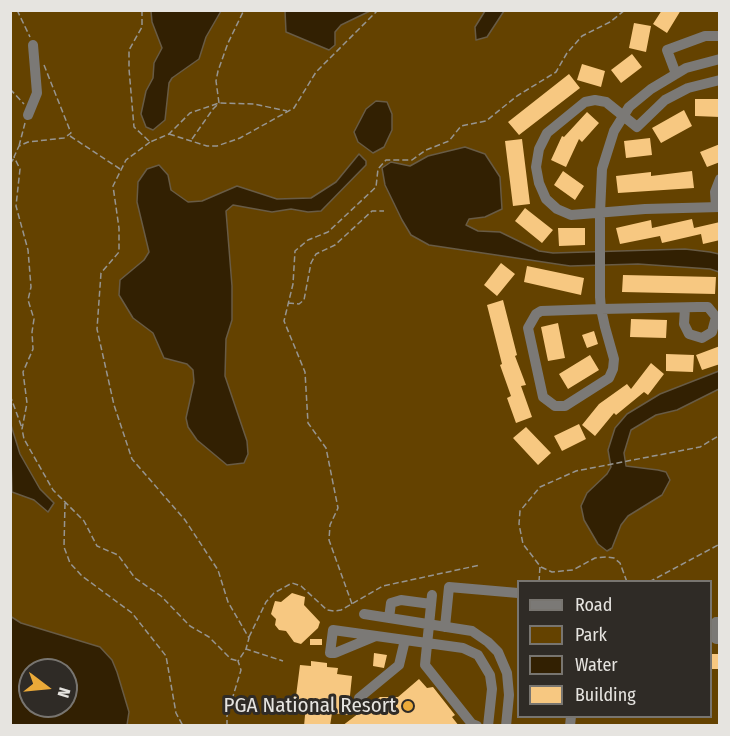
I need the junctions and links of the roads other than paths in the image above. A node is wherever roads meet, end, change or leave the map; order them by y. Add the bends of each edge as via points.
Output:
1 (720, 36) edge
2 (33, 45) road end
3 (720, 59) edge
4 (676, 74) junction
5 (720, 80) edge
6 (27, 115) dead end
7 (622, 116) junction
8 (720, 179) edge
9 (718, 207) edge
10 (600, 213) junction
11 (685, 308) junction
12 (601, 309) junction
13 (517, 593) edge
14 (364, 614) dead end
15 (389, 618) junction
16 (718, 622) edge
17 (429, 624) junction
18 (445, 627) junction
19 (376, 636) dead end
20 (720, 639) edge
21 (405, 640) junction
22 (427, 643) junction
23 (359, 698) dead end
24 (477, 726) edge
25 (488, 726) edge
26 (506, 726) edge

1 - 4 street via 705,36 667,50
2 - 6 street via 37,93
3 - 4 street
4 - 7 street via 645,93
5 - 7 street via 688,88 665,100 637,127
7 - 10 street via 605,158
7 - 10 street via 606,102 585,102 550,129 537,155 539,183 553,206 571,215
8 - 9 street via 715,192
9 - 10 street
10 - 12 street
11 - 11 street via 708,307 716,317 712,332 702,338 686,330
11 - 12 street
12 - 12 street via 614,359 611,374 570,404 550,404 543,397 529,323 541,311
13 - 18 street via 449,587
14 - 15 street
15 - 17 street
15 - 17 street via 391,603 432,599
16 - 20 street via 716,639
17 - 18 street
17 - 22 street
18 - 26 street via 472,631 498,652 508,679
19 - 21 street
21 - 22 street
21 - 23 street via 399,665
22 - 24 street via 425,664
22 - 25 street via 463,648 486,664 492,689

